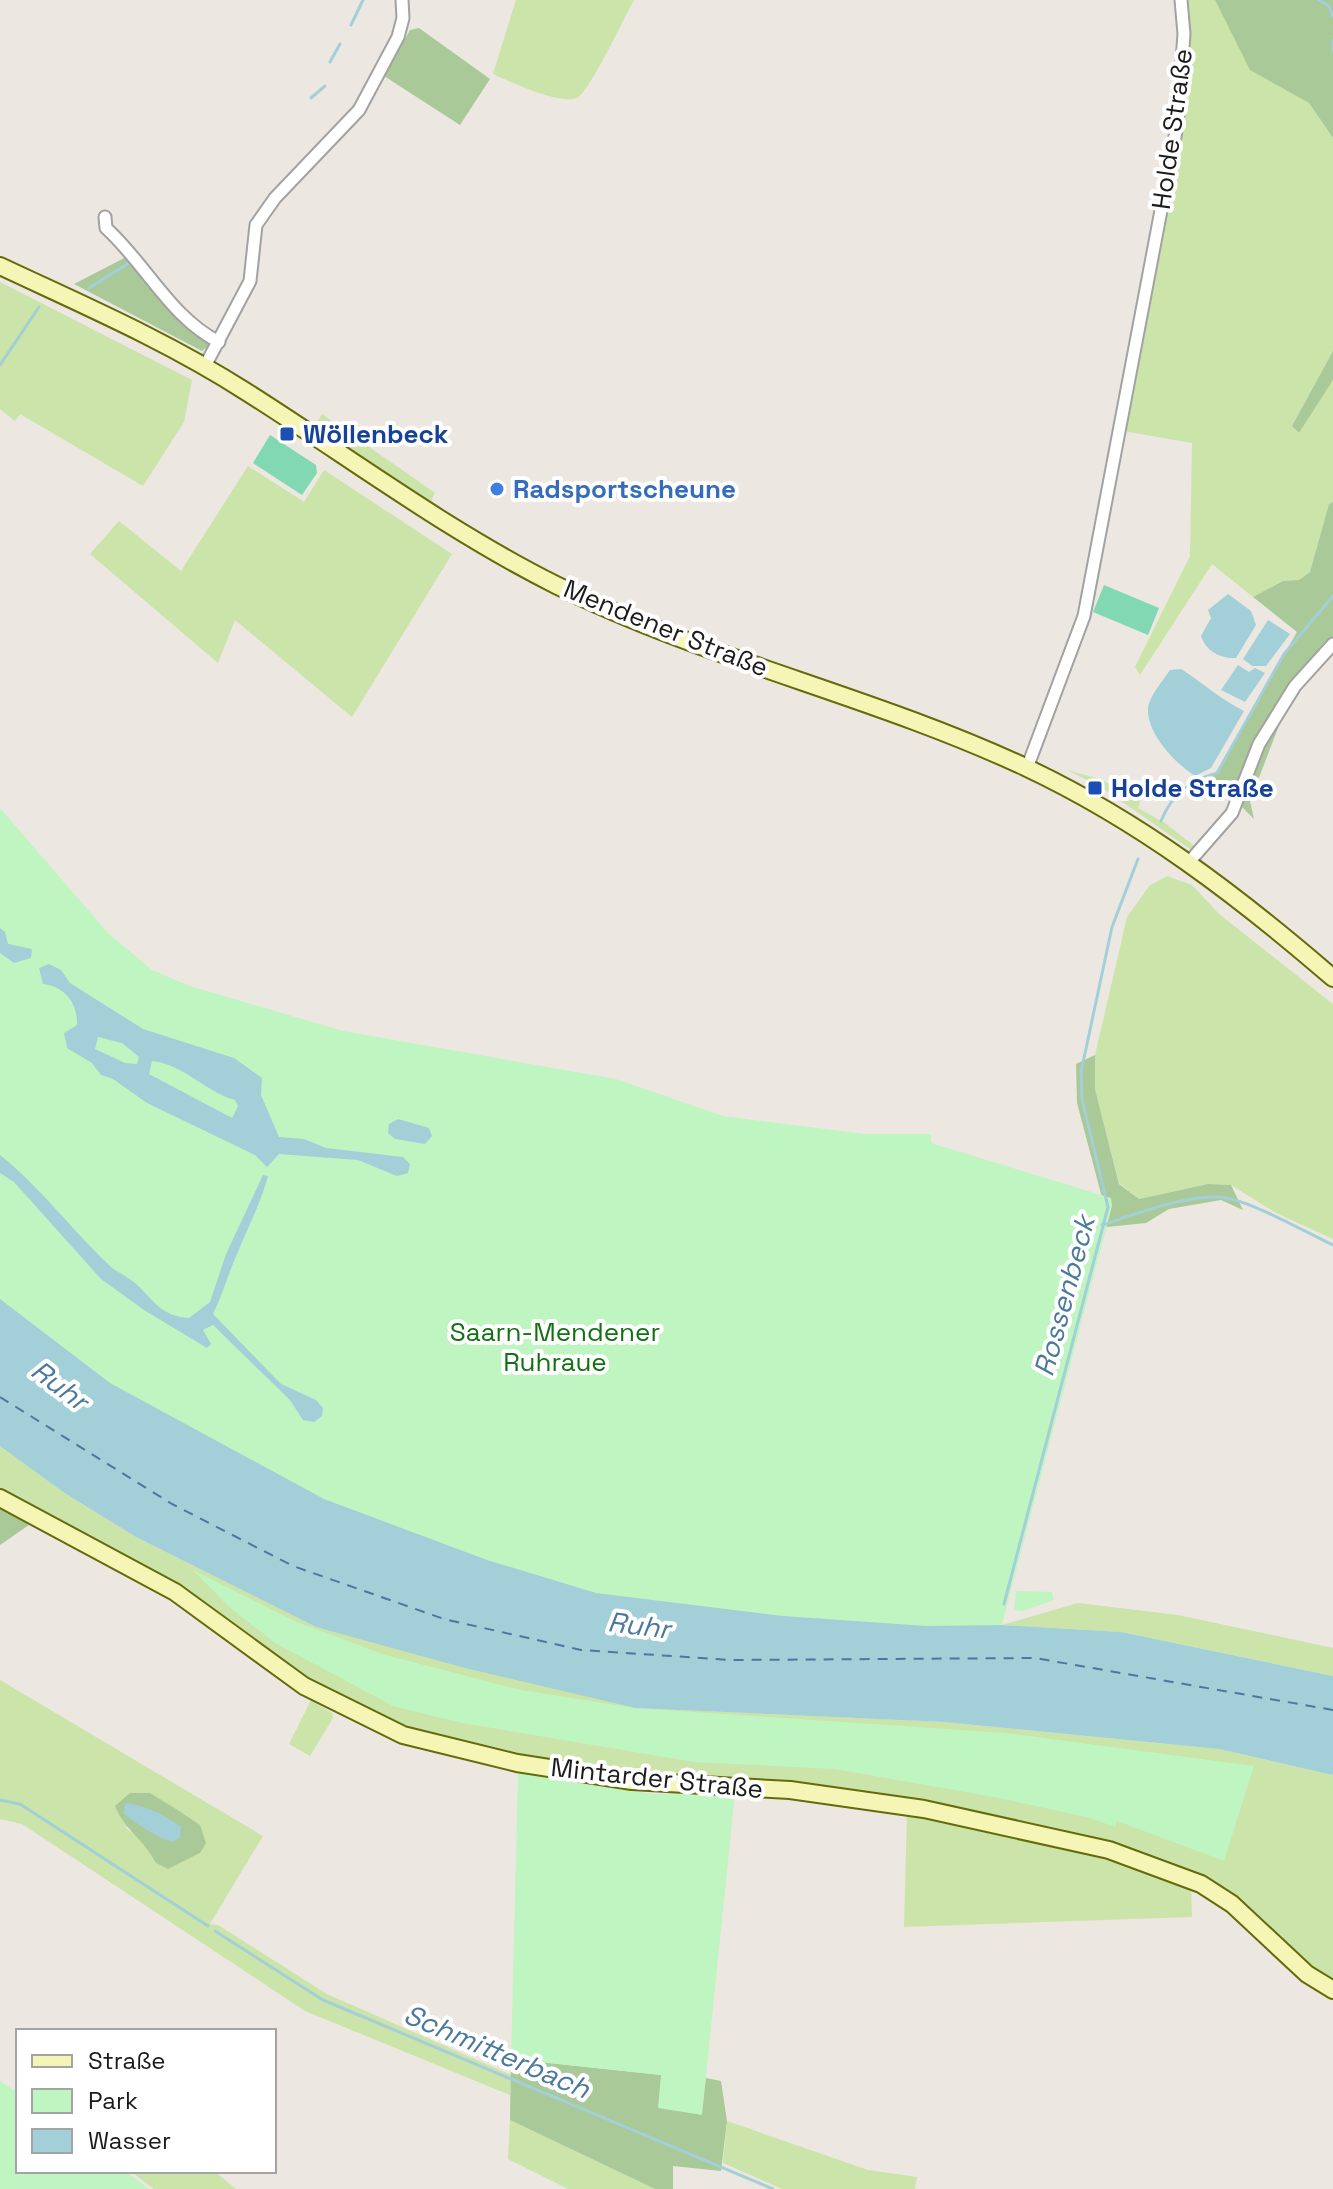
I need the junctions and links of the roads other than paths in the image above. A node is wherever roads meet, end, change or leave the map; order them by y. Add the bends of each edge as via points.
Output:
1 (402, 0) edge
2 (1181, 0) edge
3 (105, 217) dead end
4 (0, 266) edge
5 (219, 342) junction
6 (205, 366) junction
7 (1333, 644) edge
8 (1027, 768) junction
9 (1190, 861) junction
10 (1333, 978) edge
11 (0, 1498) edge
12 (1333, 1990) edge

1 - 5 street via 398,37 359,110 256,225 250,281
2 - 8 street, Holde Straße via 1184,34 1177,126 1084,616
3 - 5 street via 106,228 182,314
4 - 6 main road, Mendener Straße
5 - 6 street
6 - 8 main road, Mendener Straße via 431,514 560,587 700,647 940,731
7 - 9 street via 1295,686 1259,744 1232,813
8 - 9 main road, Mendener Straße
9 - 10 main road, Mendener Straße
11 - 12 main road, Mintarder Straße via 175,1592 304,1686 403,1735 517,1763 632,1781 866,1800 1109,1850 1201,1884

